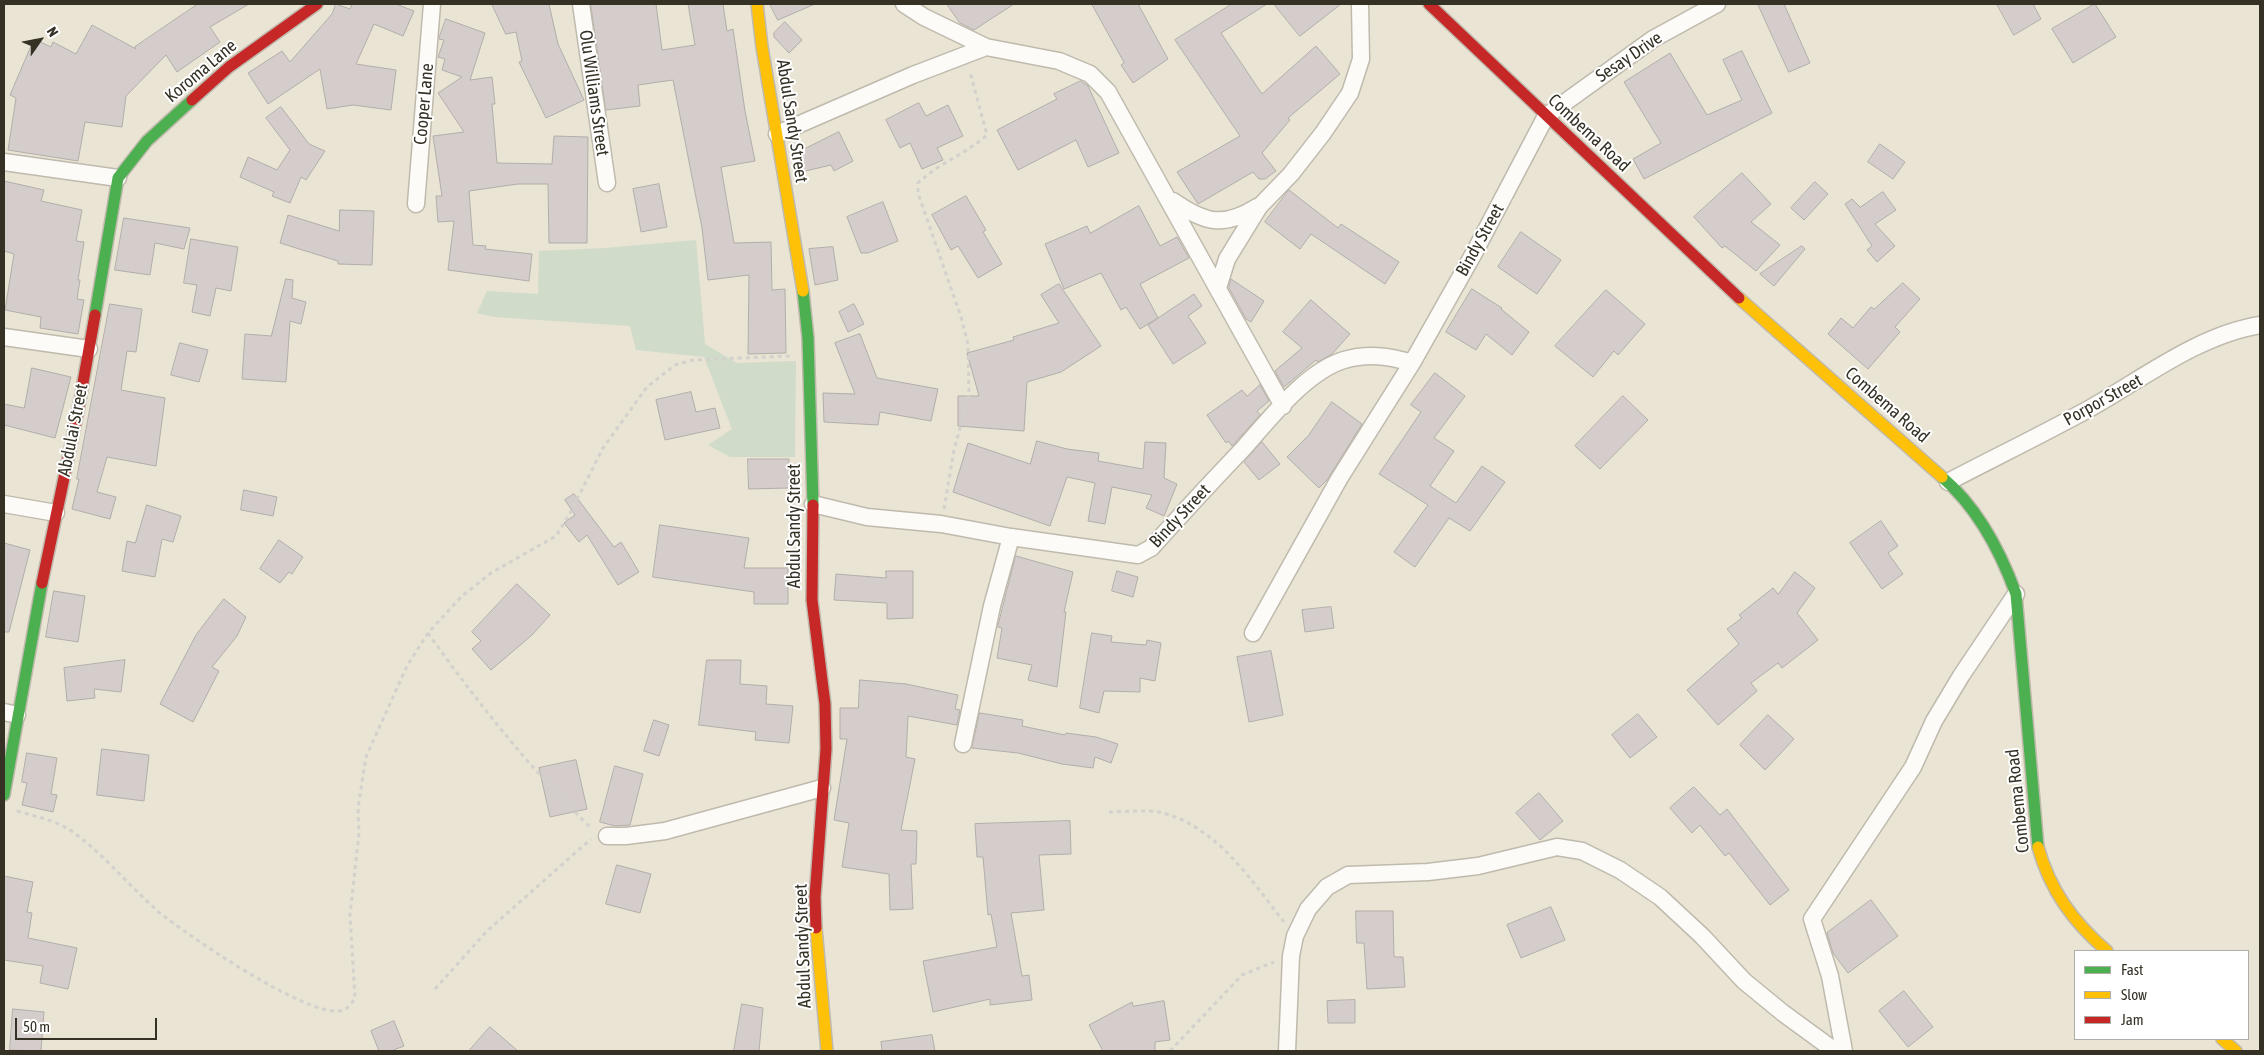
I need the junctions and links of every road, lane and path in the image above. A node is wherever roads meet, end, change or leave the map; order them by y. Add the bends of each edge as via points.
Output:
1 (317, 4) edge
2 (432, 4) edge
3 (581, 4) edge
4 (757, 4) edge
5 (904, 4) edge
6 (1360, 4) edge
7 (1429, 4) edge
8 (1717, 4) edge
9 (986, 47) junction
10 (965, 55) junction
11 (1546, 116) junction
12 (777, 134) junction
13 (4, 162) edge
14 (118, 178) junction
15 (607, 183) dead end
16 (1169, 198) junction
17 (416, 204) dead end
18 (1259, 206) junction
19 (1218, 288) junction
20 (2260, 325) edge
21 (4, 337) edge
22 (88, 349) junction
23 (808, 356) junction
24 (1412, 363) junction
25 (1283, 406) junction
26 (1948, 482) junction
27 (4, 504) edge
28 (814, 504) junction
29 (56, 513) junction
30 (941, 524) junction
31 (1011, 537) junction
32 (2016, 594) junction
33 (428, 632) junction
34 (1253, 633) dead end
35 (10, 714) edge
36 (963, 744) dead end
37 (822, 788) junction
38 (4, 795) edge
39 (12, 810) dead end
40 (1109, 812) dead end
41 (607, 836) dead end
42 (1295, 936) junction
43 (2106, 950) edge
44 (1291, 956) junction
45 (435, 989) dead end
46 (2223, 1040) edge
47 (827, 1051) edge
48 (1170, 1051) edge
49 (1287, 1051) edge
50 (1835, 1051) edge
51 (1844, 1051) edge
52 (2236, 1051) edge

1 - 14 street, Koroma Lane via 229,67 147,141
2 - 17 street, Cooper Lane
3 - 15 street, Olu Williams Street
4 - 12 street, Abdul Sandy Street
5 - 9 street
6 - 18 street via 1361,59 1350,93 1290,174
7 - 11 street, Combema Road
8 - 11 street, Sesay Drive via 1653,39
9 - 10 street
9 - 16 street via 1059,61 1090,74 1108,92
10 - 12 street
10 - 30 path via 987,135 918,183 918,193 968,344 969,395 954,450
11 - 24 street, Bindy Street
11 - 26 street, Combema Road via 1764,321
12 - 23 street, Abdul Sandy Street via 801,278
13 - 14 street
14 - 22 street, Abdulai Street
16 - 18 street via 1194,216 1216,221 1240,218
16 - 19 street
18 - 19 street via 1227,259
19 - 25 street
20 - 26 street, Porpor Street via 2239,328 2207,341 2086,410
21 - 22 street
22 - 29 street, Abdulai Street
23 - 28 street, Abdul Sandy Street
23 - 33 path via 693,360 675,365 647,387 625,416 603,448 556,536 491,572 462,596
24 - 25 street, Bindy Street via 1386,356 1344,360 1327,367
24 - 34 street, Bindy Street via 1339,479
25 - 31 street, Bindy Street via 1145,552 1138,555
26 - 32 street, Combema Road via 1979,518 2002,556
27 - 29 street
28 - 30 street, Bindy Street via 867,517
28 - 37 street, Abdul Sandy Street via 812,600 825,704 826,749
29 - 35 street, Abdulai Street
30 - 31 street, Bindy Street
31 - 36 street via 992,606
32 - 43 street, Combema Road via 2038,848 2055,892 2082,930
32 - 51 street via 1934,721 1913,767 1812,919 1830,976
33 - 39 path via 407,666 366,758 358,808 359,833 350,915 355,998 350,1007 338,1011 322,1008 265,983 228,961 160,912 75,834 52,821
33 - 45 path via 460,678 552,791 597,834 488,931
35 - 38 street, Abdulai Street
37 - 41 street via 665,830
37 - 47 street, Abdul Sandy Street via 815,897
40 - 42 path via 1162,812 1192,824 1233,856
42 - 44 street
42 - 50 street via 1308,909 1327,887 1348,875 1428,872 1478,866 1557,846 1582,851 1620,870 1660,897 1744,981
44 - 48 path via 1242,975
44 - 49 street
46 - 52 street

